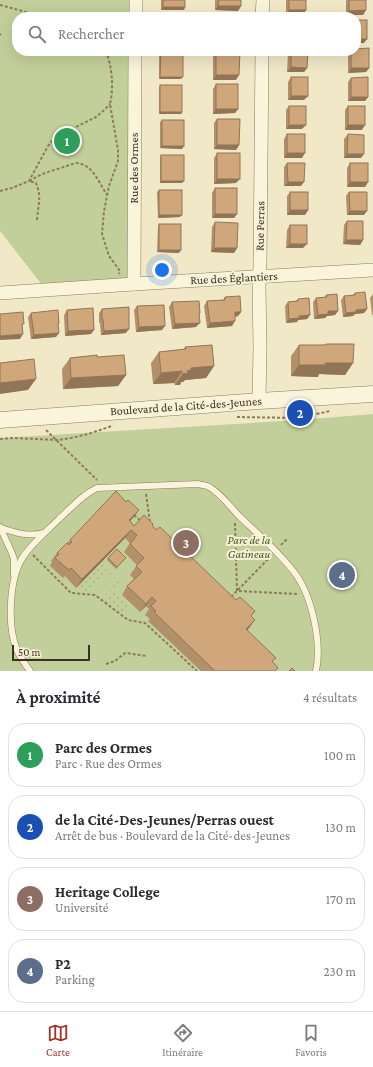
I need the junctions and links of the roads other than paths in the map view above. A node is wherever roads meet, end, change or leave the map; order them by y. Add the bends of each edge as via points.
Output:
1 (136, 0) edge
2 (263, 0) edge
3 (136, 12) edge
4 (262, 12) edge
5 (135, 56) edge
6 (262, 56) edge
7 (373, 270) edge
8 (259, 276) junction
9 (134, 284) junction
10 (0, 293) edge
11 (373, 394) edge
12 (259, 401) junction
13 (0, 420) edge
14 (1, 528) edge
15 (44, 533) junction
16 (14, 576) junction
17 (30, 671) edge
18 (316, 671) edge

1 - 3 street
2 - 4 street
5 - 9 street, Rue des Ormes
6 - 8 street, Rue Perras
7 - 8 street, Rue des Églantiers
8 - 9 street, Rue des Églantiers
8 - 12 street, Rue Perras
9 - 10 street, Rue des Églantiers
11 - 12 street, Boulevard de la Cité-des-Jeunes
12 - 13 street, Boulevard de la Cité-des-Jeunes
14 - 15 lane via 26,535
14 - 16 lane via 12,555
15 - 16 lane via 22,558
15 - 18 lane via 97,488 198,484 207,486 275,551 300,581 315,625 318,653
16 - 17 lane via 11,612 13,638 23,662

